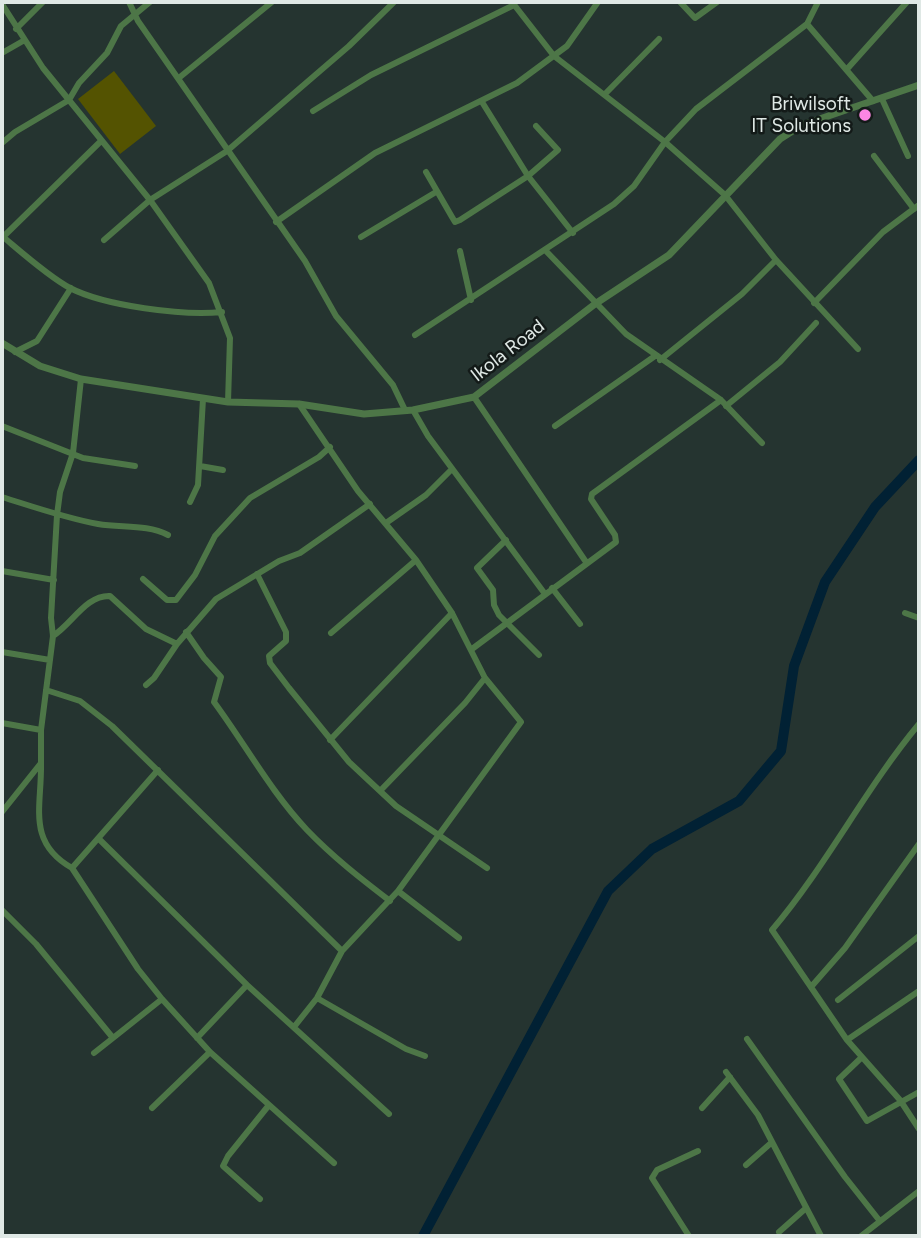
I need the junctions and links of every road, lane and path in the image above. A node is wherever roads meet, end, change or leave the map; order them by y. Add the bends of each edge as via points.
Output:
1 (43, 2) edge
2 (129, 2) edge
3 (150, 2) edge
4 (272, 2) edge
5 (394, 2) edge
6 (598, 2) edge
7 (680, 2) edge
8 (717, 2) edge
9 (818, 2) edge
10 (907, 2) edge
11 (513, 3) edge
12 (2, 4) edge
13 (135, 15) junction
14 (807, 24) junction
15 (16, 29) junction
16 (659, 39) dead end
17 (23, 41) junction
18 (2, 53) edge
19 (554, 56) junction
20 (848, 68) junction
21 (180, 77) junction
22 (919, 85) edge
23 (605, 94) junction
24 (882, 99) junction
25 (69, 100) junction
26 (873, 101) junction
27 (482, 102) junction
28 (313, 111) dead end
29 (536, 126) dead end
30 (101, 141) junction
31 (665, 142) junction
32 (2, 144) edge
33 (227, 151) junction
34 (874, 156) dead end
35 (908, 156) dead end
36 (426, 172) dead end
37 (528, 176) junction
38 (436, 192) junction
39 (724, 195) junction
40 (150, 200) junction
41 (917, 207) edge
42 (276, 222) junction
43 (573, 233) junction
44 (3, 236) edge
45 (361, 237) dead end
46 (104, 240) dead end
47 (545, 250) junction
48 (460, 251) dead end
49 (776, 260) junction
50 (71, 288) junction
51 (471, 300) junction
52 (814, 303) junction
53 (595, 304) junction
54 (222, 312) junction
55 (816, 323) dead end
56 (415, 335) dead end
57 (2, 343) edge
58 (858, 349) dead end
59 (15, 352) junction
60 (657, 358) junction
61 (81, 379) junction
62 (474, 397) junction
63 (203, 399) junction
64 (228, 402) junction
65 (723, 403) junction
66 (299, 404) junction
67 (409, 410) junction
68 (2, 426) edge
69 (555, 426) dead end
70 (762, 443) dead end
71 (330, 447) junction
72 (73, 453) junction
73 (135, 466) dead end
74 (200, 466) junction
75 (452, 469) junction
76 (223, 470) dead end
77 (2, 498) edge
78 (190, 502) dead end
79 (370, 505) junction
80 (57, 515) junction
81 (386, 523) junction
82 (169, 535) dead end
83 (506, 540) junction
84 (416, 560) junction
85 (586, 562) junction
86 (2, 571) edge
87 (257, 574) junction
88 (143, 579) dead end
89 (54, 580) junction
90 (552, 588) junction
91 (545, 594) junction
92 (452, 613) junction
93 (905, 613) dead end
94 (919, 618) edge
95 (508, 621) junction
96 (579, 624) dead end
97 (186, 632) junction
98 (331, 633) dead end
99 (53, 636) junction
100 (177, 644) junction
101 (472, 649) junction
102 (2, 652) edge
103 (539, 655) dead end
104 (50, 660) junction
105 (485, 678) junction
106 (146, 685) dead end
107 (46, 690) junction
108 (2, 723) edge
109 (919, 724) edge
110 (41, 730) junction
111 (330, 740) junction
112 (41, 764) junction
113 (158, 770) junction
114 (380, 791) junction
115 (2, 812) edge
116 (437, 834) junction
117 (100, 839) junction
118 (919, 844) edge
119 (72, 868) junction
120 (487, 868) dead end
121 (398, 891) junction
122 (390, 901) junction
123 (2, 910) edge
124 (919, 936) edge
125 (459, 938) dead end
126 (342, 951) junction
127 (247, 985) junction
128 (811, 987) junction
129 (919, 991) edge
130 (317, 998) junction
131 (162, 999) junction
132 (838, 1000) dead end
133 (294, 1027) junction
134 (113, 1038) junction
135 (197, 1038) junction
136 (747, 1039) dead end
137 (847, 1040) junction
138 (210, 1052) junction
139 (94, 1053) dead end
140 (425, 1056) dead end
141 (862, 1057) junction
142 (919, 1092) edge
143 (900, 1100) junction
144 (269, 1105) junction
145 (152, 1108) dead end
146 (702, 1108) dead end
147 (389, 1114) dead end
148 (919, 1129) edge
149 (772, 1143) junction
150 (698, 1151) dead end
151 (334, 1163) dead end
152 (746, 1165) dead end
153 (919, 1191) edge
154 (260, 1199) dead end
155 (805, 1209) junction
156 (879, 1220) junction
157 (779, 1232) dead end
158 (689, 1236) edge
159 (821, 1236) edge
160 (862, 1236) edge

1 - 15 street
2 - 13 street
3 - 13 street
4 - 21 street
5 - 33 street
6 - 19 street
7 - 8 street via 695,18
9 - 14 street
10 - 20 street
11 - 19 street
11 - 28 street via 371,75
12 - 15 street
13 - 21 street
13 - 25 street via 121,26 107,53
14 - 20 street
14 - 31 street via 696,109
15 - 17 street
16 - 23 street
17 - 18 street
17 - 25 street
19 - 23 street
19 - 27 street
20 - 26 street
21 - 33 street
22 - 24 street, Ikola Road
23 - 31 street
24 - 26 street, Ikola Road
24 - 35 street
25 - 30 street
25 - 32 street
26 - 39 street, Ikola Road via 802,125 780,139
27 - 37 street
27 - 42 street via 375,153
29 - 37 street via 559,149
30 - 40 street
30 - 44 street
31 - 39 street
31 - 43 street via 634,186
33 - 40 street
33 - 42 street
34 - 41 street
36 - 38 street
37 - 38 street via 455,222
37 - 43 street
38 - 45 street
39 - 49 street
39 - 53 street, Ikola Road via 670,256
40 - 46 street
40 - 54 street via 209,283
41 - 52 street via 883,232
42 - 67 street via 350,335
43 - 47 street
44 - 50 street
47 - 51 street
47 - 53 street
48 - 51 street
49 - 52 street
49 - 60 street via 743,293
50 - 54 street via 132,305 194,315
50 - 59 street via 37,341
51 - 56 street
52 - 58 street
53 - 60 street
53 - 62 street, Ikola Road
54 - 64 street via 232,351
55 - 65 street via 780,362
57 - 59 street, Ikola Road
59 - 61 street, Ikola Road
60 - 65 street
60 - 69 street
61 - 63 street, Ikola Road
61 - 72 street
62 - 67 street, Ikola Road
62 - 85 street
63 - 64 street, Ikola Road
63 - 74 street
64 - 66 street, Ikola Road
65 - 70 street
65 - 85 street via 592,494 618,540
66 - 67 street, Ikola Road via 364,414
66 - 71 street
67 - 75 street
68 - 72 street
71 - 79 street
71 - 88 street via 250,498 215,536 176,600 167,600
72 - 73 street
72 - 80 street
74 - 76 street
74 - 78 street
75 - 81 street via 426,495
75 - 83 street
77 - 80 street
79 - 81 street
79 - 87 street via 300,553
80 - 82 street via 157,529
80 - 89 street
81 - 84 street
83 - 91 street
83 - 95 street via 477,568 493,590 499,615
84 - 92 street
84 - 98 street
85 - 90 street
86 - 89 street
87 - 97 street via 216,599
87 - 111 street via 286,632 286,641 269,656 270,663
89 - 99 street
90 - 91 street
90 - 96 street
91 - 95 street
92 - 101 street
92 - 111 street
93 - 94 street
95 - 101 street
95 - 103 street
97 - 100 street
97 - 122 street via 221,677 214,702 274,789 342,865
99 - 100 street via 92,600 110,596 146,629
99 - 104 street
100 - 106 street
101 - 105 street
102 - 104 street
104 - 107 street
105 - 114 street
105 - 116 street via 521,724
107 - 110 street
107 - 113 street via 80,701
108 - 110 street
109 - 128 street via 875,782 806,890 772,930
110 - 112 street
111 - 114 street
112 - 115 street
112 - 119 street via 39,827 57,857
113 - 117 street
113 - 126 street
114 - 116 street
116 - 120 street
116 - 121 street
117 - 119 street
117 - 127 street
118 - 128 street via 845,948
119 - 131 street
121 - 122 street
121 - 125 street
122 - 126 street
123 - 134 street
124 - 132 street
126 - 130 street
127 - 133 street
127 - 135 street
128 - 137 street
129 - 137 street
130 - 133 street
130 - 140 street
131 - 134 street
131 - 135 street
133 - 147 street
134 - 139 street
135 - 138 street
136 - 156 street
137 - 141 street
138 - 144 street
138 - 145 street
141 - 143 street
141 - 143 street via 839,1079 865,1118 870,1120
142 - 143 street
143 - 148 street
144 - 151 street
144 - 154 street via 223,1166
146 - 149 street via 728,1074
149 - 152 street
149 - 155 street
150 - 158 street via 657,1170 652,1178
153 - 156 street
155 - 157 street
155 - 159 street
156 - 160 street

